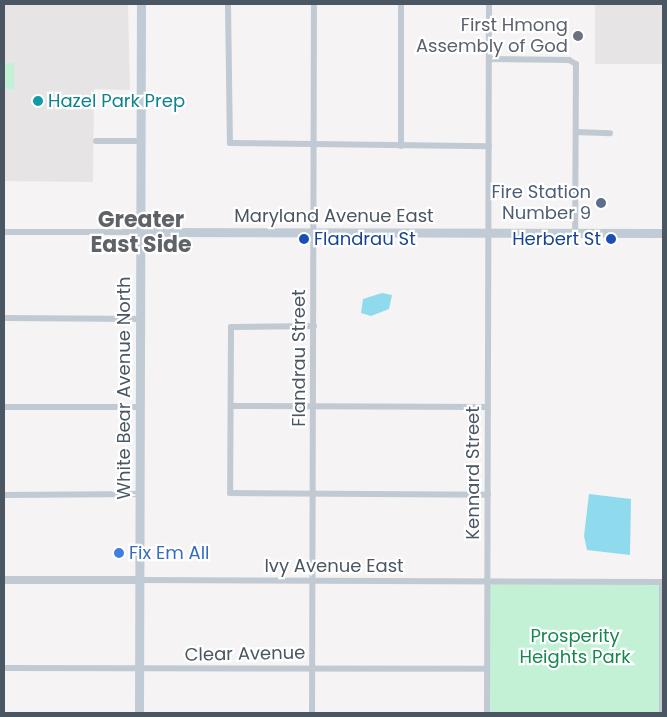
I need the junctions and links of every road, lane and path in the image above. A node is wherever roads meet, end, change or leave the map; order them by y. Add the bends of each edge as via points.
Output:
1 (141, 4) edge
2 (228, 4) edge
3 (314, 4) edge
4 (402, 4) edge
5 (489, 4) edge
6 (489, 59) junction
7 (576, 132) junction
8 (610, 132) dead end
9 (141, 141) junction
10 (96, 142) dead end
11 (314, 145) junction
12 (401, 146) junction
13 (489, 146) junction
14 (4, 232) edge
15 (141, 232) junction
16 (315, 232) junction
17 (489, 232) junction
18 (575, 232) junction
19 (663, 233) edge
20 (4, 318) edge
21 (141, 319) junction
22 (314, 326) junction
23 (231, 406) junction
24 (314, 406) junction
25 (4, 407) edge
26 (141, 407) junction
27 (488, 407) junction
28 (4, 494) edge
29 (140, 494) junction
30 (313, 494) junction
31 (488, 495) junction
32 (4, 580) edge
33 (140, 580) junction
34 (313, 580) junction
35 (488, 581) junction
36 (663, 582) edge
37 (4, 668) edge
38 (313, 668) junction
39 (139, 669) junction
40 (487, 669) junction
41 (663, 670) edge
42 (138, 713) edge
43 (312, 713) edge
44 (487, 713) edge
45 (662, 713) edge

1 - 9 main road, White Bear Avenue North
2 - 11 street via 230,143
3 - 11 street, Flandrau Street
4 - 12 street
5 - 6 street, Kennard Street
6 - 7 street via 575,62
6 - 13 street, Kennard Street
7 - 8 street
7 - 18 street
9 - 10 street
9 - 15 main road, White Bear Avenue North
11 - 12 street
11 - 16 street, Flandrau Street
12 - 13 street
13 - 17 street, Kennard Street
14 - 15 street, Maryland Avenue East
15 - 16 main road, Maryland Avenue East
15 - 21 main road, White Bear Avenue North
16 - 17 main road, Maryland Avenue East
16 - 22 street, Flandrau Street
17 - 18 main road, Maryland Avenue East
17 - 27 street, Kennard Street
18 - 19 main road, Maryland Avenue East
20 - 21 street
21 - 26 main road, White Bear Avenue North
22 - 23 street via 231,327
22 - 24 street, Flandrau Street
23 - 24 street
23 - 30 street via 230,493
24 - 27 street
24 - 30 street, Flandrau Street
25 - 26 street
26 - 29 main road, White Bear Avenue North
27 - 31 street, Kennard Street
28 - 29 street
29 - 33 main road, White Bear Avenue North
30 - 31 street
30 - 34 street, Flandrau Street
31 - 35 street, Kennard Street
32 - 33 street, Ivy Avenue East
33 - 34 street, Ivy Avenue East
33 - 39 main road, White Bear Avenue North
34 - 35 street, Ivy Avenue East
34 - 38 street, Flandrau Street
35 - 36 street, Ivy Avenue East
35 - 40 street, Kennard Street
36 - 41 street
37 - 39 street, Clear Avenue
38 - 39 street, Clear Avenue
38 - 40 street, Clear Avenue
38 - 43 street, Flandrau Street
39 - 42 main road, White Bear Avenue North
40 - 44 street, Kennard Street
41 - 45 street

